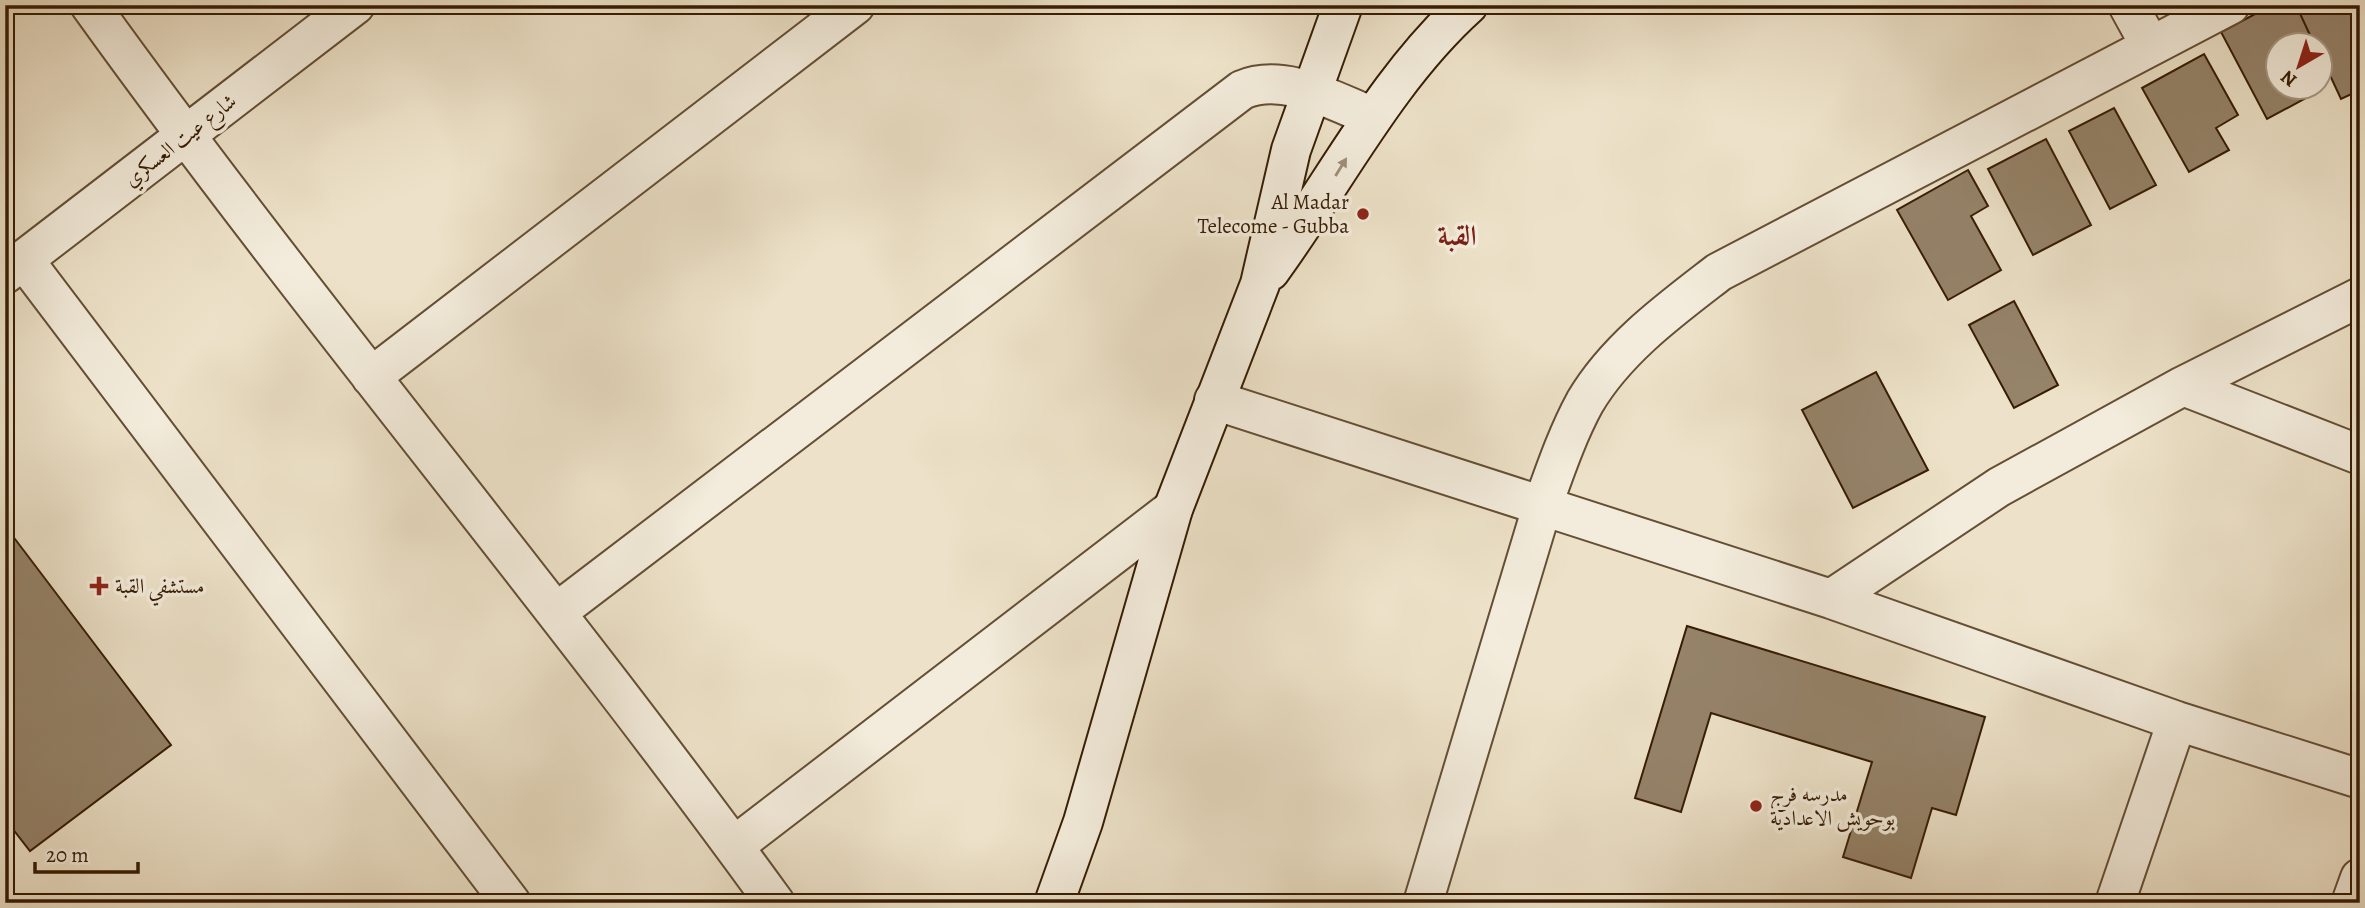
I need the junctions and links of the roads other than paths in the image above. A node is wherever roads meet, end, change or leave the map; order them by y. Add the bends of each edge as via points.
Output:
1 (90, 5) edge
2 (355, 5) edge
3 (855, 5) edge
4 (1343, 5) edge
5 (1468, 5) edge
6 (2128, 5) edge
7 (2230, 5) edge
8 (2150, 45) junction
9 (1311, 93) junction
10 (1373, 117) junction
11 (185, 136) junction
12 (15, 267) edge
13 (1261, 284) junction
14 (2360, 297) edge
15 (371, 377) junction
16 (2183, 386) junction
17 (1214, 400) junction
18 (2360, 454) edge
19 (1542, 506) junction
20 (1173, 509) junction
21 (1831, 599) junction
22 (557, 612) junction
23 (2177, 721) junction
24 (2360, 779) edge
25 (734, 846) junction
26 (2360, 878) edge
27 (511, 903) edge
28 (775, 903) edge
29 (1054, 903) edge
30 (1423, 903) edge
31 (2115, 903) edge
32 (2351, 903) edge

1 - 11 street
2 - 11 street, شارع عيت العسكري
3 - 15 street
4 - 9 street
5 - 10 street
6 - 8 street
7 - 8 street
8 - 19 street via 1719,272 1623,353 1586,401
9 - 10 street
9 - 13 street via 1291,150
9 - 22 street via 1271,83 1242,90
13 -> 10 street
11 - 12 street, شارع عيت العسكري
11 - 15 street
12 - 27 street
13 - 17 street
14 - 16 street
15 - 22 street
16 - 18 street
16 - 21 street via 1999,487
17 - 19 street
17 - 20 street
19 - 21 street
19 - 30 street
20 - 25 street
20 - 29 street via 1083,822
21 - 23 street
22 - 25 street
23 - 24 street
23 - 31 street
25 - 28 street
26 - 32 street

